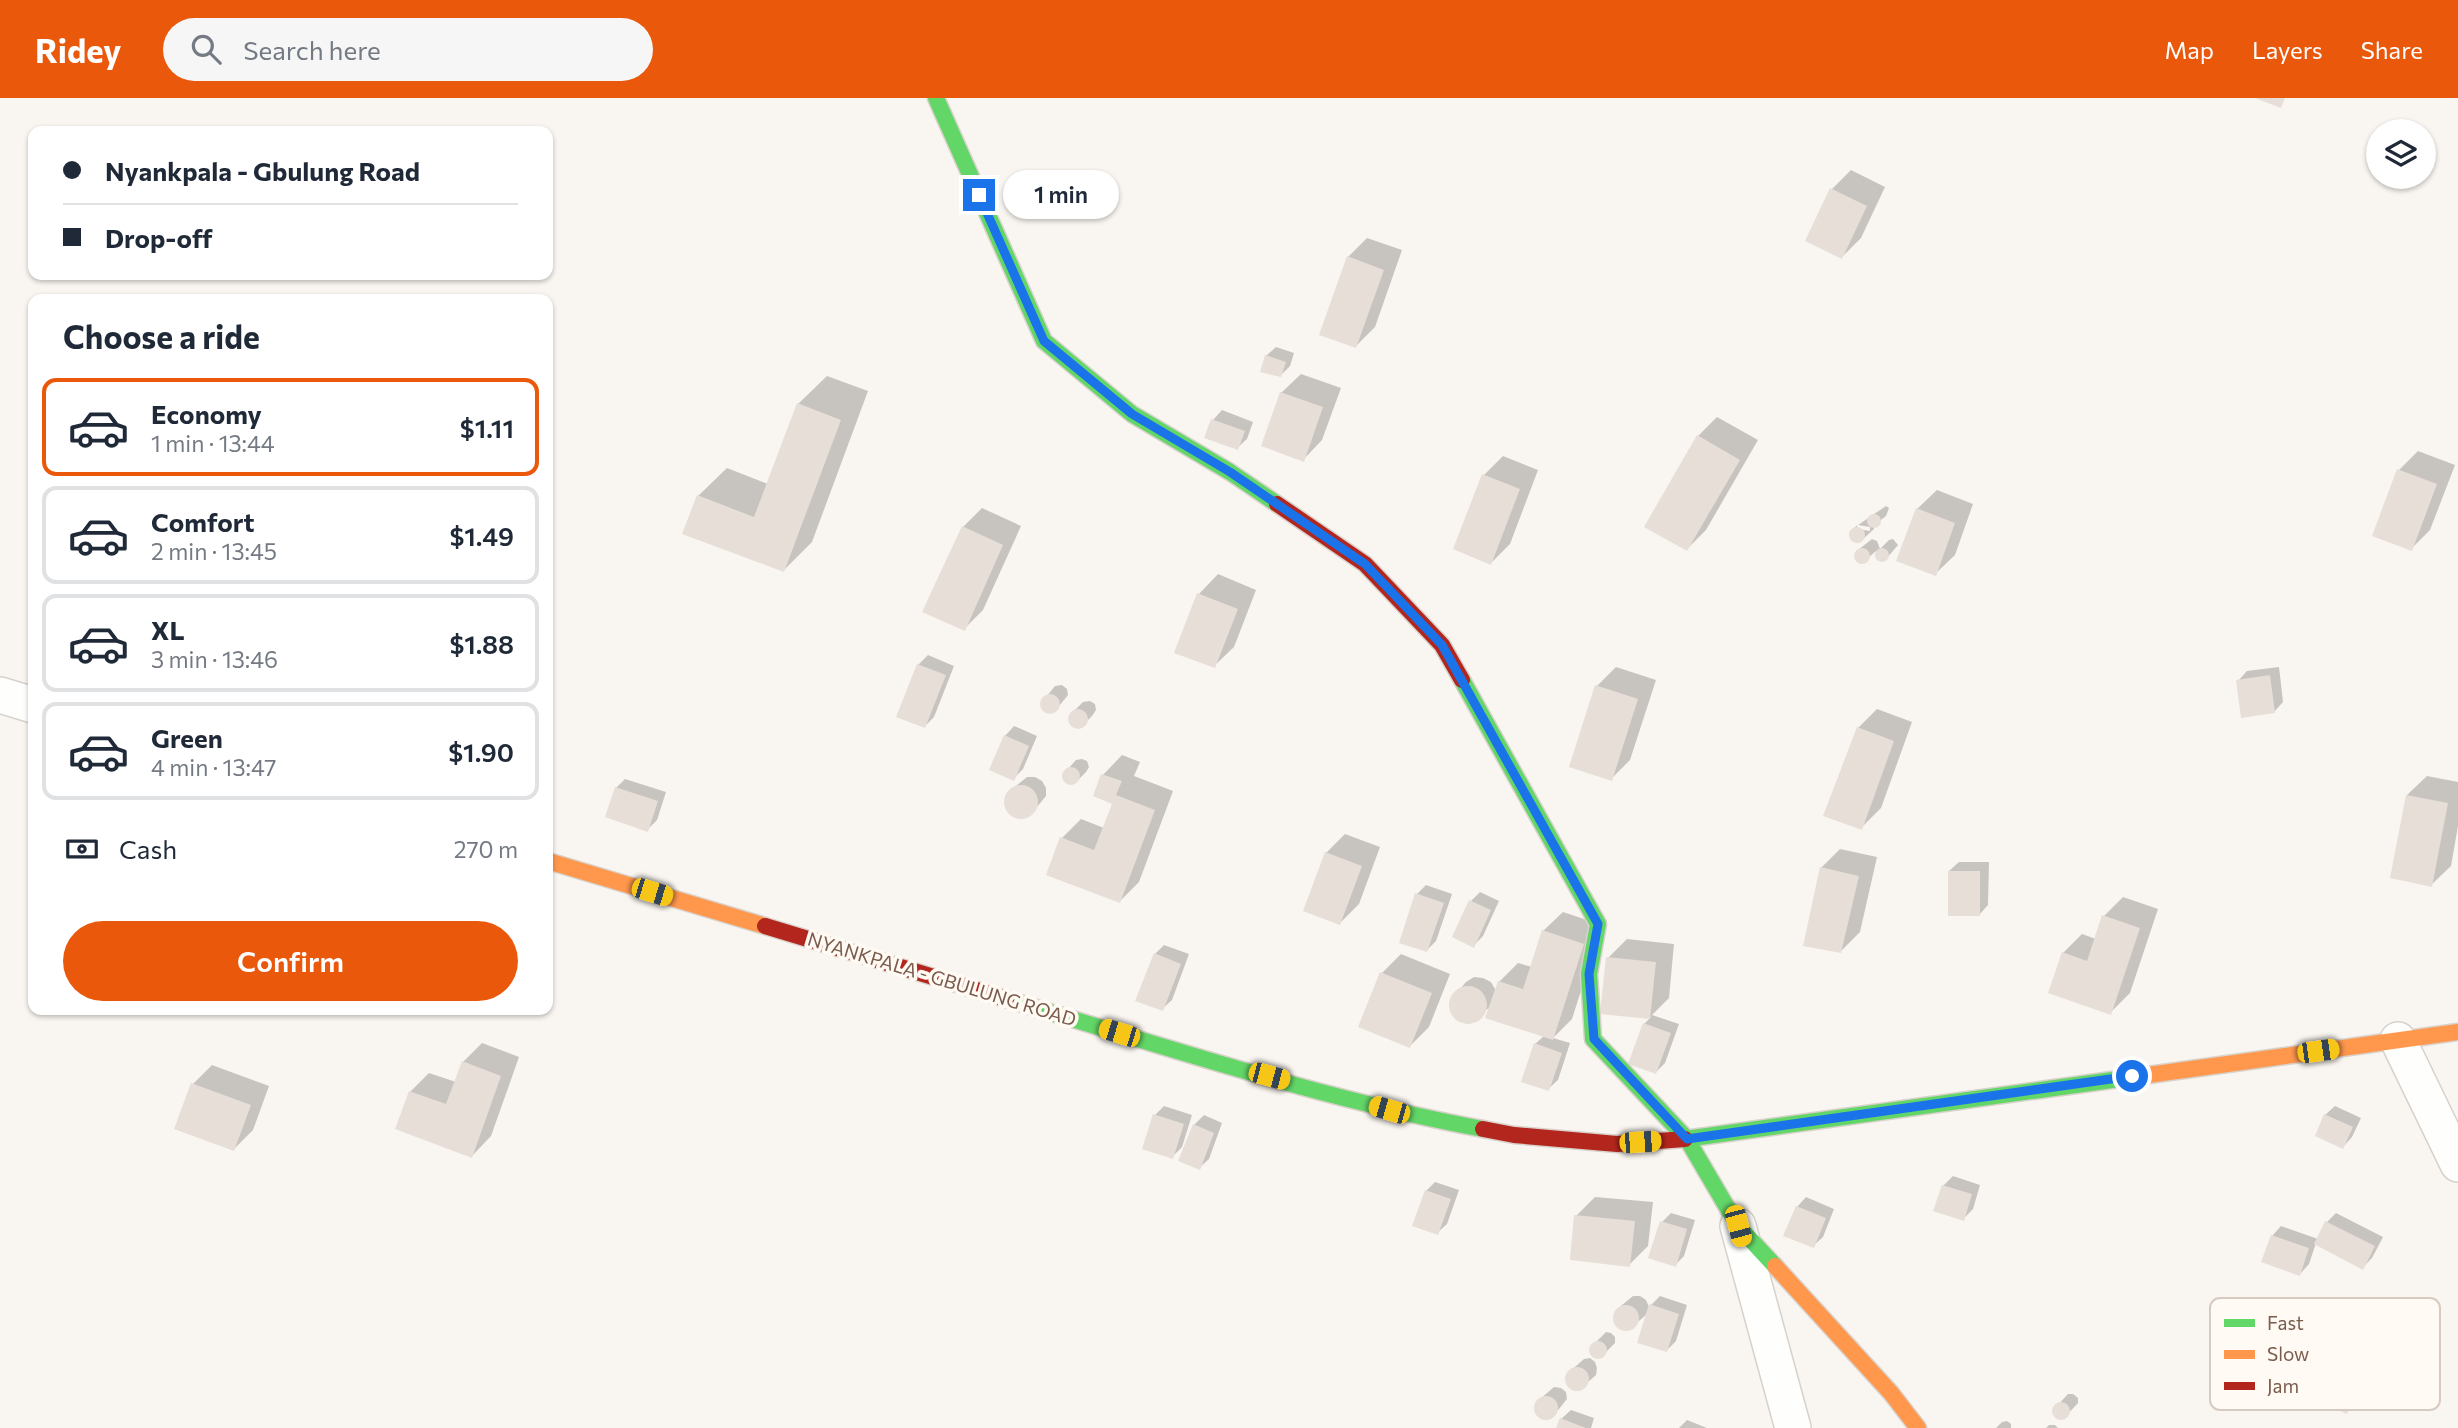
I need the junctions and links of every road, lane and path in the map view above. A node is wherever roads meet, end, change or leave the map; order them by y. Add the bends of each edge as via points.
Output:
1 (936, 98) edge
2 (0, 695) edge
3 (28, 703) edge
4 (553, 862) edge
5 (2458, 1032) edge
6 (2398, 1040) junction
7 (1687, 1139) junction
8 (2458, 1164) edge
9 (1738, 1226) junction
10 (1793, 1428) edge
11 (1918, 1428) edge

1 - 7 street via 1044,341 1132,414 1230,472 1365,564 1442,645 1598,924 1589,974 1594,1039
2 - 3 street
4 - 7 street, NYANKPALA - GBULUNG ROAD via 1184,1052 1413,1116 1514,1135 1617,1143
5 - 6 street, NYANKPALA - GBULUNG ROAD
6 - 7 street, NYANKPALA - GBULUNG ROAD
6 - 8 street
7 - 9 street
9 - 10 street
9 - 11 street

